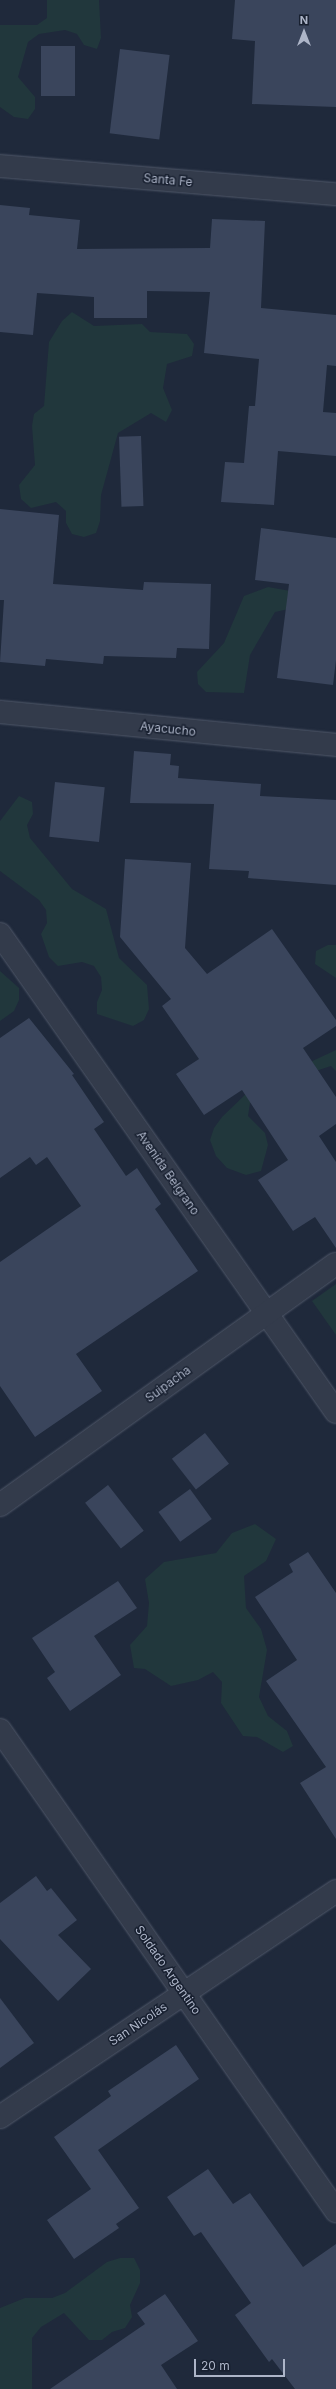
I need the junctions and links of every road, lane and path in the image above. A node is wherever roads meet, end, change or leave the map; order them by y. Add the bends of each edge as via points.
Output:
1 (0, 166) edge
2 (336, 194) edge
3 (0, 712) edge
4 (336, 745) edge
5 (0, 934) edge
6 (336, 1264) edge
7 (266, 1313) junction
8 (336, 1412) edge
9 (0, 1505) edge
10 (0, 1730) edge
11 (336, 1891) edge
12 (184, 1994) junction
13 (0, 2117) edge
14 (336, 2210) edge

1 - 2 street, Santa Fe
3 - 4 street, Ayacucho
5 - 7 street, Avenida Belgrano
6 - 7 street, Suipacha
7 - 8 street, Avenida Belgrano
7 - 9 street, Suipacha
10 - 12 street, Soldado Argentino
11 - 12 street, San Nicolás
12 - 13 street, San Nicolás
12 - 14 street, Soldado Argentino

